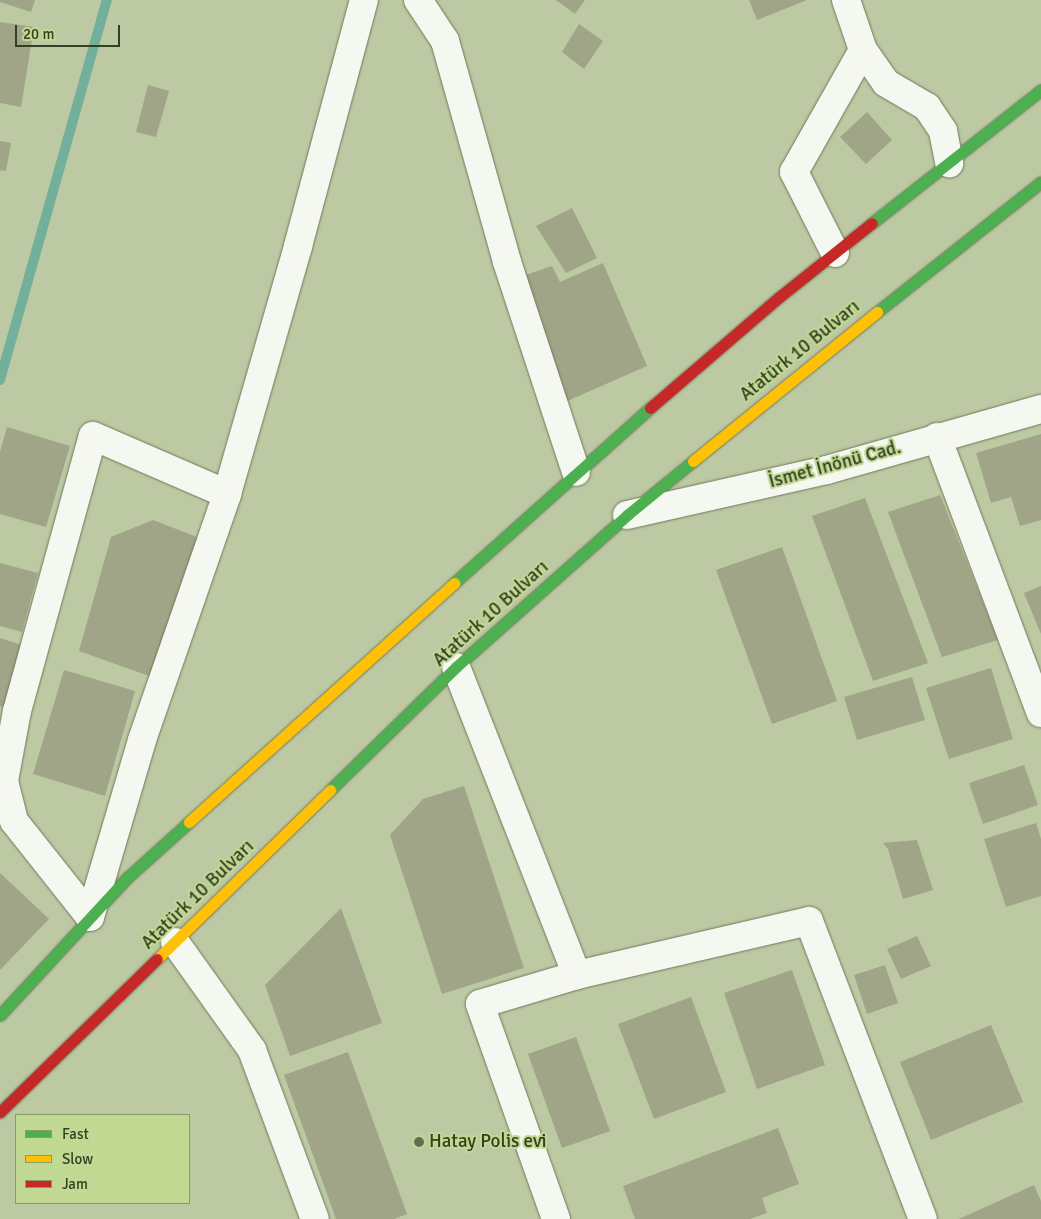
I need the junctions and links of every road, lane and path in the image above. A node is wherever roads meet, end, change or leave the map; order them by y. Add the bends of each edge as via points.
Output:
1 (364, 0) edge
2 (418, 0) edge
3 (846, 0) edge
4 (863, 50) junction
5 (1041, 90) edge
6 (949, 163) junction
7 (1041, 182) edge
8 (834, 253) junction
9 (1041, 409) edge
10 (937, 438) junction
11 (576, 472) junction
12 (227, 494) junction
13 (627, 515) junction
14 (456, 667) junction
15 (1041, 713) edge
16 (90, 917) junction
17 (175, 942) junction
18 (577, 974) junction
19 (0, 1015) edge
20 (0, 1112) edge
21 (315, 1219) edge
22 (556, 1219) edge
23 (923, 1219) edge

1 - 12 street
2 - 11 street via 445,41 507,262
3 - 4 street
4 - 6 street via 886,83 927,107 943,131
4 - 8 street via 794,172
5 - 6 highway
6 - 8 highway
7 - 13 highway, Atatürk 10 Bulvarı
8 - 11 highway
9 - 10 street, İsmet İnönü Cad.
10 - 13 street, İsmet İnönü Cad. via 827,470
10 - 15 street
11 - 16 highway via 128,877
12 - 16 street via 142,740
12 - 16 street via 93,436 17,711 4,781 14,821
13 - 14 highway, Atatürk 10 Bulvarı
14 - 17 highway, Atatürk 10 Bulvarı
14 - 18 street
16 - 19 highway
17 - 20 highway, Atatürk 10 Bulvarı
17 - 21 street via 252,1050
18 - 22 street via 480,1004
18 - 23 street via 809,921

